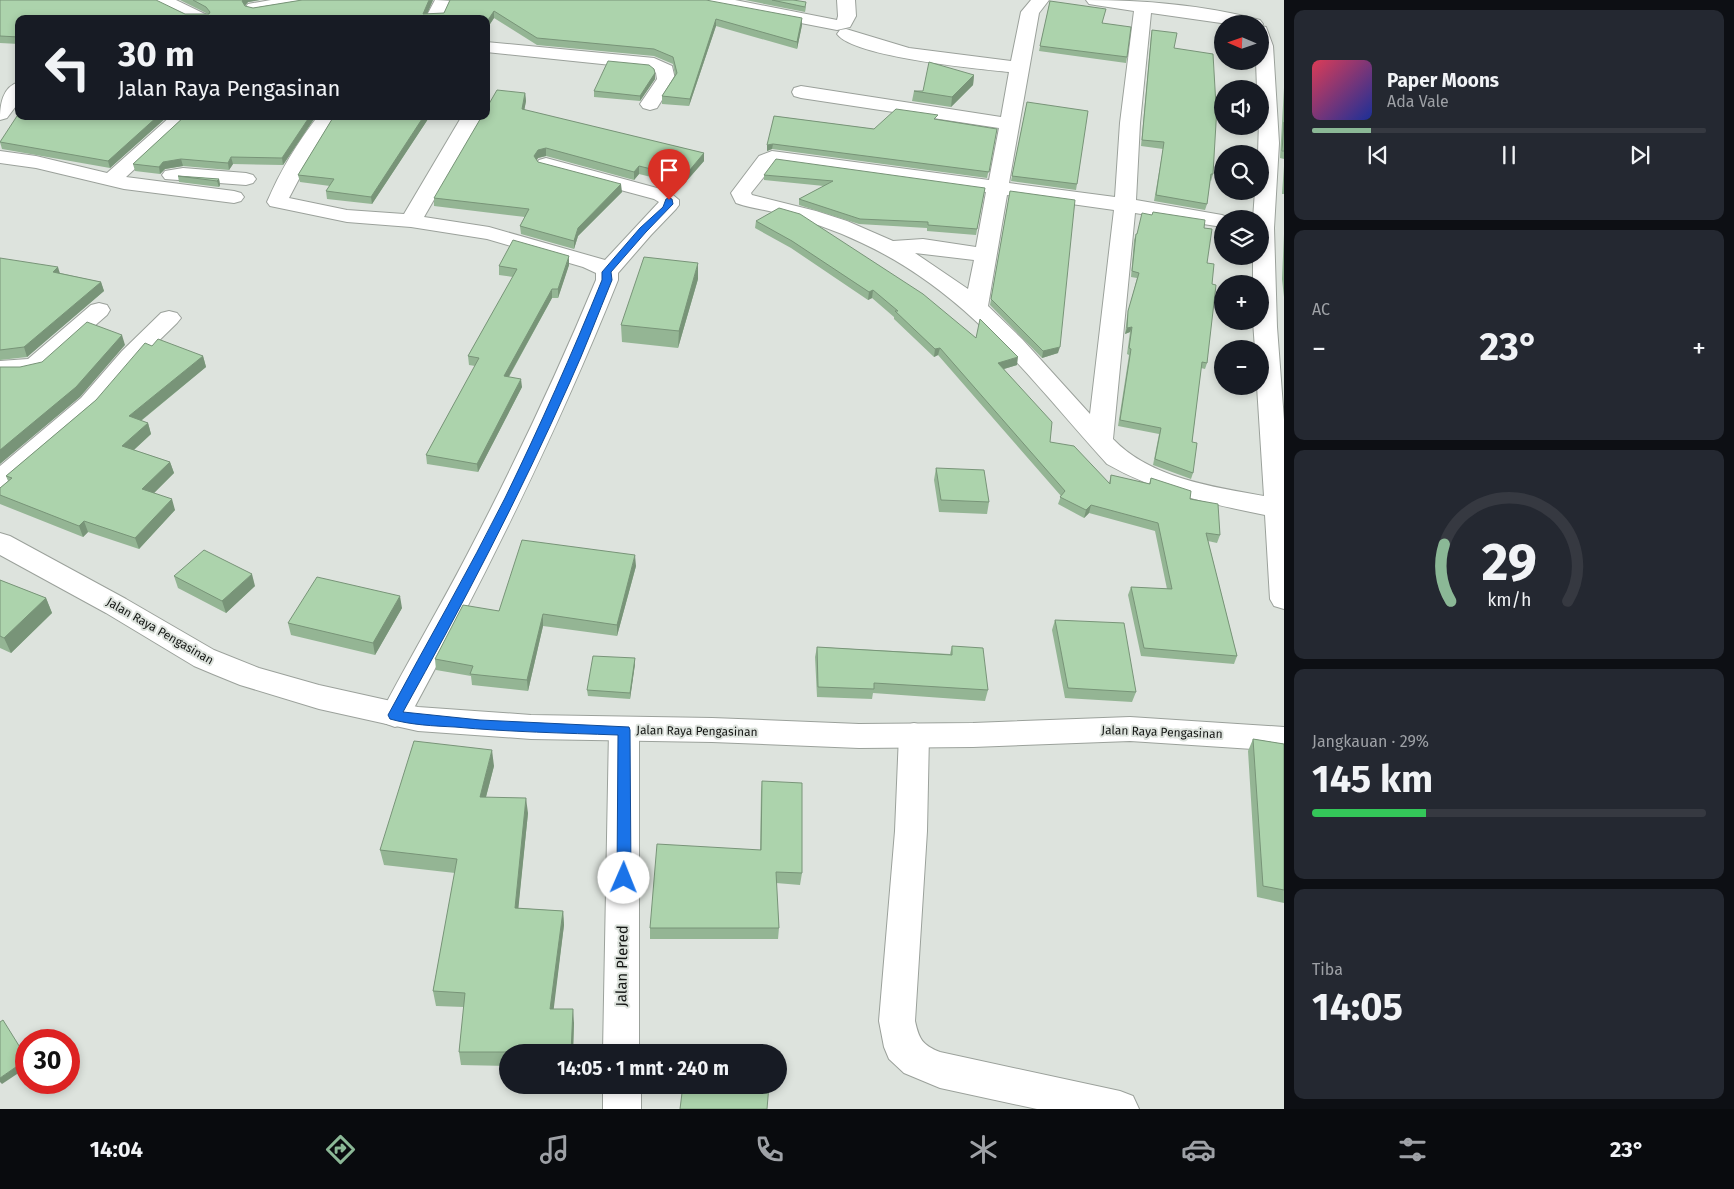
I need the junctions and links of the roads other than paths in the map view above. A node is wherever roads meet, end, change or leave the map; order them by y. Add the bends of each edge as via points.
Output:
1 (162, 0) edge
2 (302, 0) edge
3 (708, 0) edge
4 (846, 0) edge
5 (1040, 0) edge
6 (1095, 0) edge
7 (443, 1) edge
8 (253, 8) edge
9 (1143, 8) junction
10 (193, 15) edge
11 (436, 15) edge
12 (1214, 17) edge
13 (846, 34) dead end
14 (1269, 41) edge
15 (490, 47) edge
16 (1284, 48) edge
17 (1020, 68) junction
18 (1264, 70) edge
19 (802, 92) dead end
20 (650, 104) dead end
21 (179, 120) edge
22 (325, 120) edge
23 (470, 120) edge
24 (1010, 124) junction
25 (0, 157) edge
26 (546, 164) edge
27 (246, 179) dead end
28 (118, 181) junction
29 (998, 189) junction
30 (234, 197) dead end
31 (1126, 205) junction
32 (1269, 210) edge
33 (1214, 220) edge
34 (411, 221) junction
35 (892, 248) junction
36 (987, 255) junction
37 (1268, 265) edge
38 (607, 272) junction
39 (976, 308) junction
40 (99, 310) dead end
41 (170, 318) dead end
42 (0, 368) edge
43 (1100, 441) junction
44 (0, 480) edge
45 (1276, 508) junction
46 (0, 543) edge
47 (1284, 599) edge
48 (395, 715) junction
49 (624, 730) junction
50 (914, 735) junction
51 (1284, 739) edge
52 (621, 1044) edge
53 (622, 1094) edge
54 (622, 1109) edge
55 (1120, 1109) edge

1 - 10 street
2 - 8 street
3 - 4 street via 837,25 846,20
5 - 17 street via 1030,12
6 - 9 street
7 - 11 street
9 - 12 street
9 - 31 street via 1130,123
13 - 17 street via 869,45 891,50
14 - 16 street
15 - 20 street via 654,64 665,70 666,79
17 - 24 street
18 - 32 street
19 - 24 street
21 - 28 street
22 - 34 street via 306,145 277,202 347,216
23 - 34 street
24 - 29 street
25 - 28 street
26 - 38 street via 661,195 669,200 666,209
27 - 28 street via 183,174
28 - 30 street
29 - 31 street
29 - 35 street via 772,157 766,160 741,193 743,198 819,219
29 - 36 street
31 - 33 street
31 - 43 street
34 - 38 street via 522,241 591,262
35 - 36 street via 923,246
35 - 39 street via 922,266
36 - 39 street
37 - 45 street via 1265,327
38 - 48 street via 607,280 565,382 510,498 445,626
39 - 43 street via 1028,359
40 - 42 street via 36,365
41 - 44 street via 130,356 90,404
43 - 45 street via 1116,458 1147,475 1204,494
45 - 47 street
46 - 48 street, Jalan Raya Pengasinan via 217,663 284,688
48 - 49 street, Jalan Raya Pengasinan via 480,725
49 - 50 street, Jalan Raya Pengasinan
49 - 52 street, Jalan Plered
50 - 51 street, Jalan Raya Pengasinan via 1130,729
50 - 55 street via 898,1021 902,1047 917,1061 940,1070
53 - 54 street

